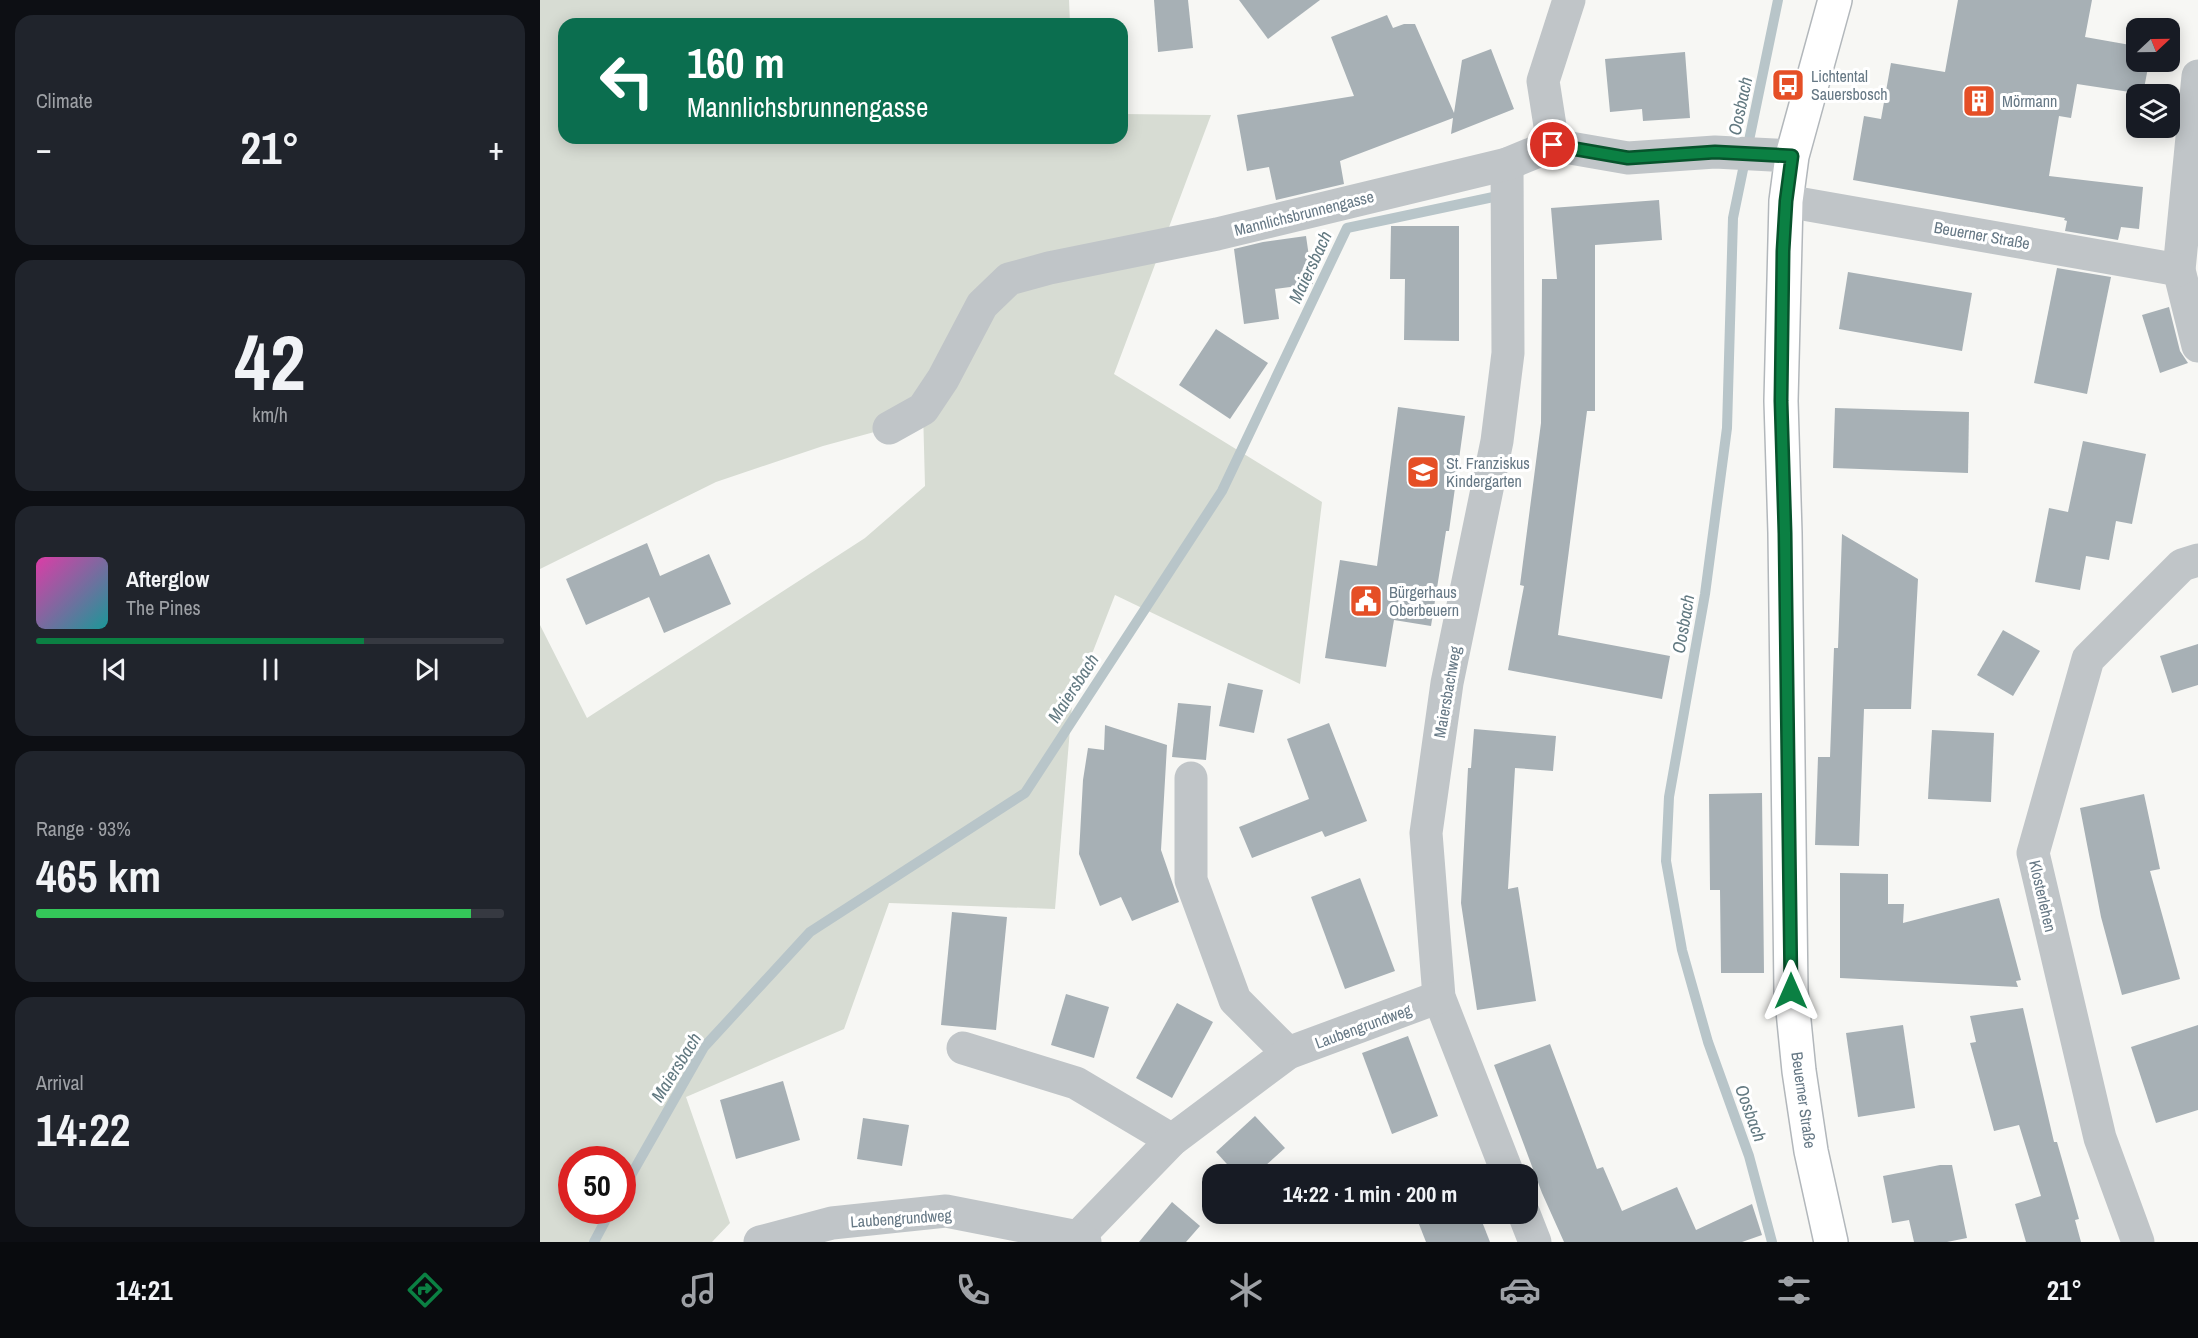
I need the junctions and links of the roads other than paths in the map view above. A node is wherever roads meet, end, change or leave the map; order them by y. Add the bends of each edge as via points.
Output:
1 (1569, 0) edge
2 (1835, 0) edge
3 (2198, 76) edge
4 (1553, 145) junction
5 (1776, 155) junction
6 (1507, 164) junction
7 (1786, 201) junction
8 (2179, 270) junction
9 (2198, 346) edge
10 (889, 428) dead end
11 (2198, 560) edge
12 (1191, 778) dead end
13 (1439, 997) junction
14 (963, 1048) dead end
15 (1288, 1053) junction
16 (1172, 1140) junction
17 (1505, 1164) edge
18 (1528, 1224) edge
19 (1081, 1239) edge
20 (760, 1242) edge
21 (1535, 1242) edge
22 (1831, 1242) edge
23 (2138, 1242) edge

1 - 4 street via 1543,81
2 - 5 main road, Beuerner Straße
3 - 8 street
4 - 5 street via 1628,158 1715,152
4 - 6 street, Mannlichsbrunnengasse
5 - 7 main road, Beuerner Straße
6 - 10 street, Mannlichsbrunnengasse via 1009,279 982,305 923,409
6 - 13 street, Maiersbachweg via 1508,353 1497,441 1448,683 1426,832
7 - 8 street, Beuerner Straße
7 - 22 main road, Beuerner Straße via 1781,401 1791,991 1811,1150
8 - 9 street
11 - 23 street, Klosterlehen via 2182,565 2088,659 2033,853 2100,1138
12 - 15 street via 1191,880 1235,1000
13 - 15 street, Laubengrundweg
13 - 17 street, Maiersbachweg
14 - 16 street via 1076,1083
15 - 16 street, Laubengrundweg
16 - 19 street, Laubengrundweg
18 - 21 street
19 - 20 street, Laubengrundweg via 946,1211 832,1223

